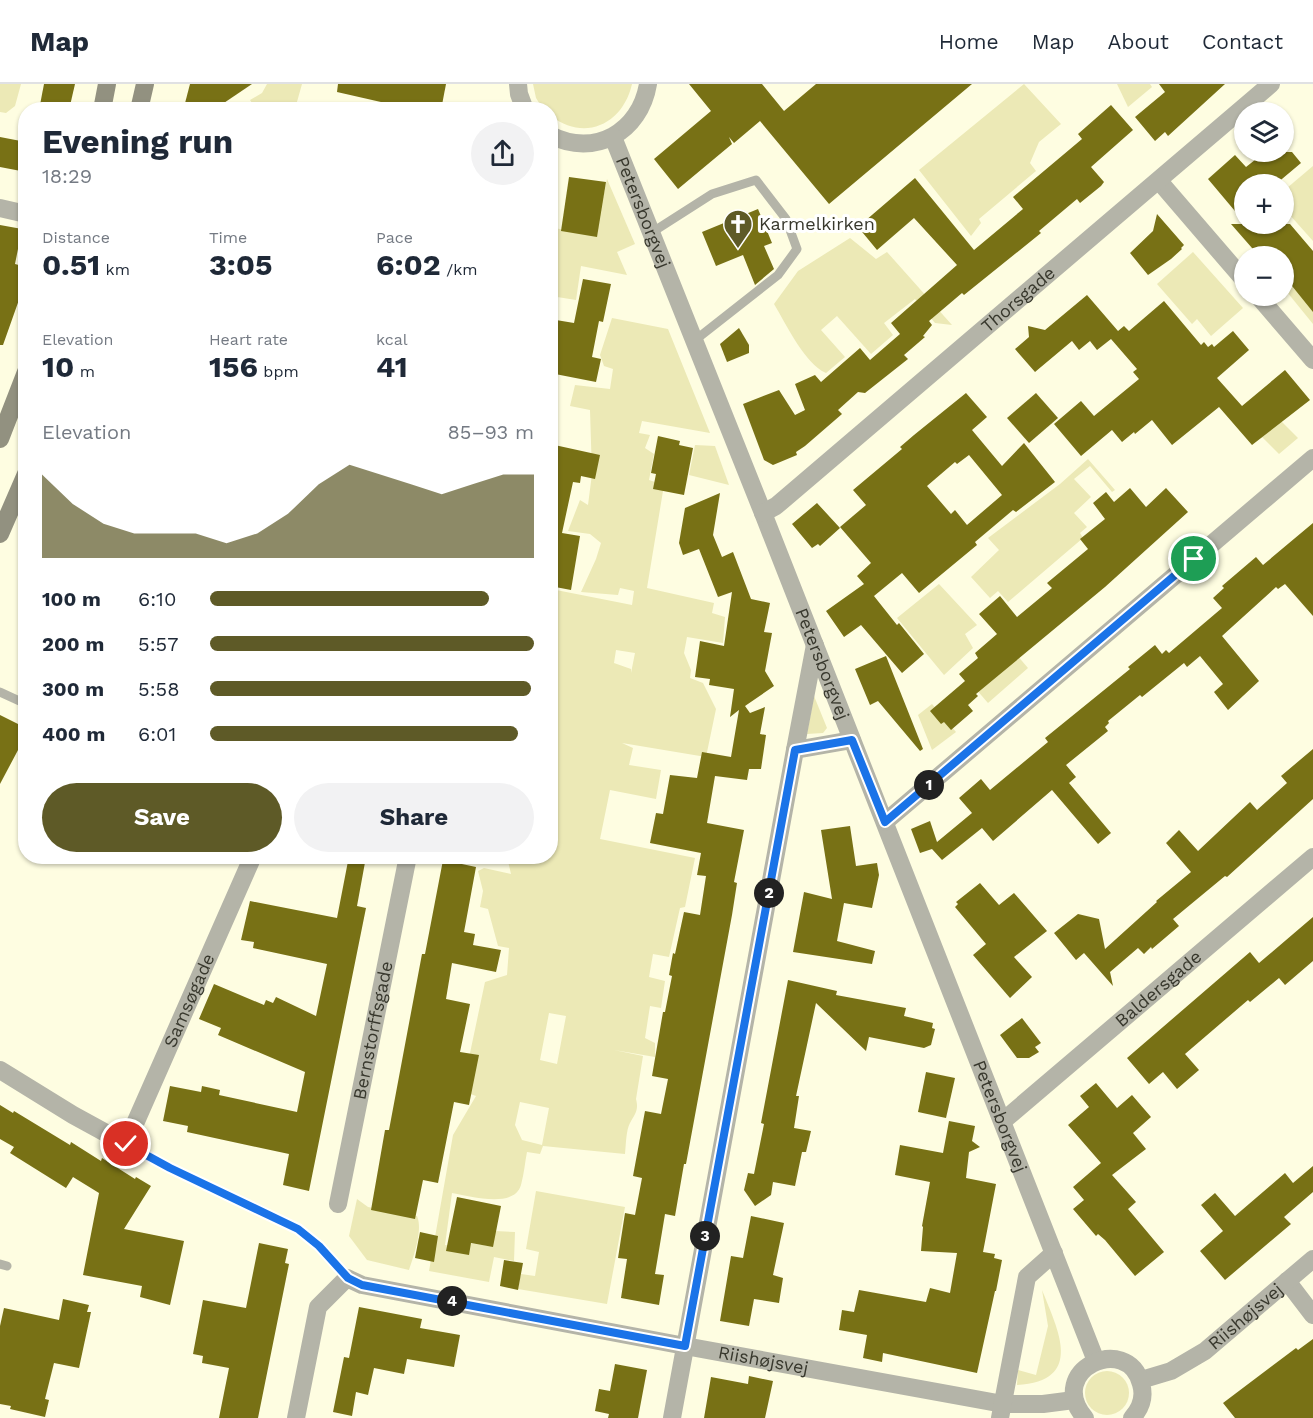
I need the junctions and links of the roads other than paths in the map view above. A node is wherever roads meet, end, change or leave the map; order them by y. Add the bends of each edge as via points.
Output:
1 (107, 84) edge
2 (145, 84) edge
3 (518, 84) edge
4 (648, 84) edge
5 (1271, 84) edge
6 (104, 102) edge
7 (141, 102) edge
8 (522, 102) edge
9 (613, 137) junction
10 (558, 140) edge
11 (1159, 181) junction
12 (0, 208) edge
13 (18, 212) edge
14 (651, 233) junction
15 (1234, 268) edge
16 (1267, 306) edge
17 (694, 341) junction
18 (1313, 360) edge
19 (18, 393) edge
20 (0, 439) edge
21 (1313, 458) edge
22 (18, 492) edge
23 (764, 513) junction
24 (0, 534) edge
25 (815, 645) junction
26 (0, 692) edge
27 (18, 700) edge
28 (852, 740) junction
29 (795, 750) junction
30 (885, 822) junction
31 (1313, 856) edge
32 (249, 864) edge
33 (406, 864) edge
34 (0, 1070) edge
35 (1003, 1121) junction
36 (126, 1144) junction
37 (338, 1204) dead end
38 (1054, 1252) junction
39 (1313, 1259) edge
40 (348, 1278) junction
41 (1287, 1281) junction
42 (1313, 1315) edge
43 (685, 1346) junction
44 (1096, 1360) junction
45 (1141, 1380) junction
46 (1074, 1400) junction
47 (1002, 1411) edge
48 (296, 1418) edge
49 (672, 1418) edge
50 (1085, 1418) edge
51 (1132, 1418) edge

1 - 6 street
2 - 7 street
3 - 8 street
4 - 9 street via 639,113
5 - 11 street, Thorsgade
9 - 10 street via 582,144
9 - 14 street, Petersborgvej
11 - 15 street
11 - 23 street, Thorsgade
12 - 13 street
14 - 17 street, Petersborgvej
14 - 17 lane via 712,194 756,180 786,219 797,249 778,276
16 - 18 street
17 - 23 street, Petersborgvej
19 - 20 street
21 - 30 street
22 - 24 street
23 - 25 street, Petersborgvej
25 - 28 street, Petersborgvej
25 - 29 street
26 - 27 lane
28 - 29 street
28 - 30 street, Petersborgvej
29 - 43 street
30 - 35 street, Petersborgvej
31 - 35 street, Baldersgade
32 - 36 street, Samsøgade
33 - 37 street, Bernstorffsgade
34 - 36 street
35 - 38 street, Petersborgvej
36 - 40 lane via 298,1229
38 - 44 street, Petersborgvej
38 - 47 street via 1027,1277
39 - 41 street, Riishøjsvej
40 - 43 street, Riishøjsvej via 362,1285
40 - 48 street via 318,1307
41 - 42 street
41 - 45 street, Riishøjsvej via 1205,1351 1171,1371
43 - 47 street, Riishøjsvej
43 - 49 street
44 - 45 street via 1127,1364
44 - 46 street via 1081,1372
45 - 51 street via 1142,1402
46 - 47 street, Riishøjsvej
46 - 50 street

